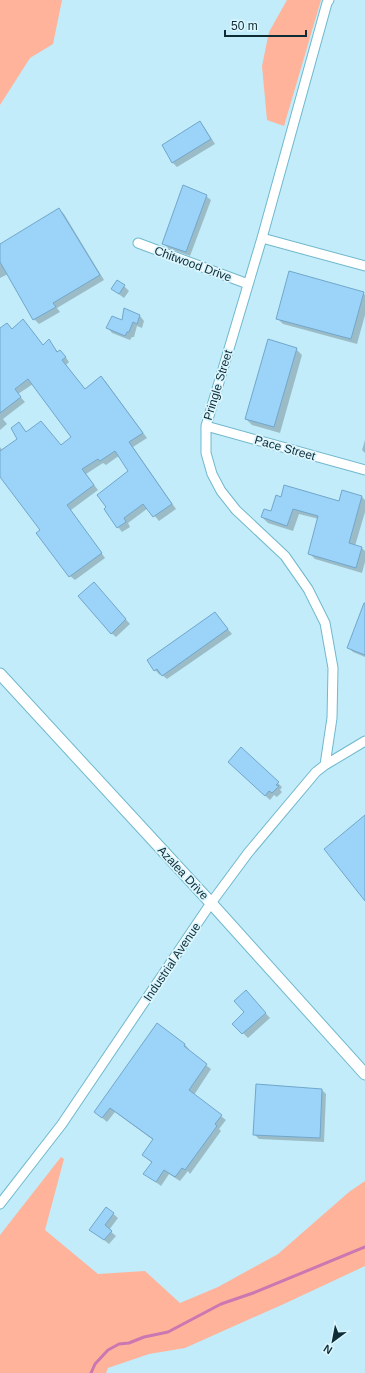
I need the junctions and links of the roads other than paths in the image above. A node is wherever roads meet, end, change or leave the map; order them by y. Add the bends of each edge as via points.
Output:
1 (330, 0) edge
2 (262, 238) junction
3 (138, 243) dead end
4 (365, 266) edge
5 (248, 284) junction
6 (206, 426) junction
7 (365, 470) edge
8 (0, 674) edge
9 (365, 741) edge
10 (325, 765) junction
11 (211, 903) junction
12 (365, 1074) edge
13 (0, 1204) edge

1 - 2 street, Pringle Street via 327,3
2 - 4 street
2 - 5 street, Pringle Street
3 - 5 street, Chitwood Drive
5 - 6 street, Pringle Street
6 - 7 street, Pace Street
6 - 10 street, Pringle Street via 206,453 212,474 221,491 236,510 285,556 308,589 325,623 333,668 332,718
8 - 11 street, Azalea Drive
9 - 10 street, Industrial Avenue
10 - 11 street, Industrial Avenue via 316,772 248,853
11 - 12 street, Azalea Drive
11 - 13 street, Industrial Avenue via 62,1124

